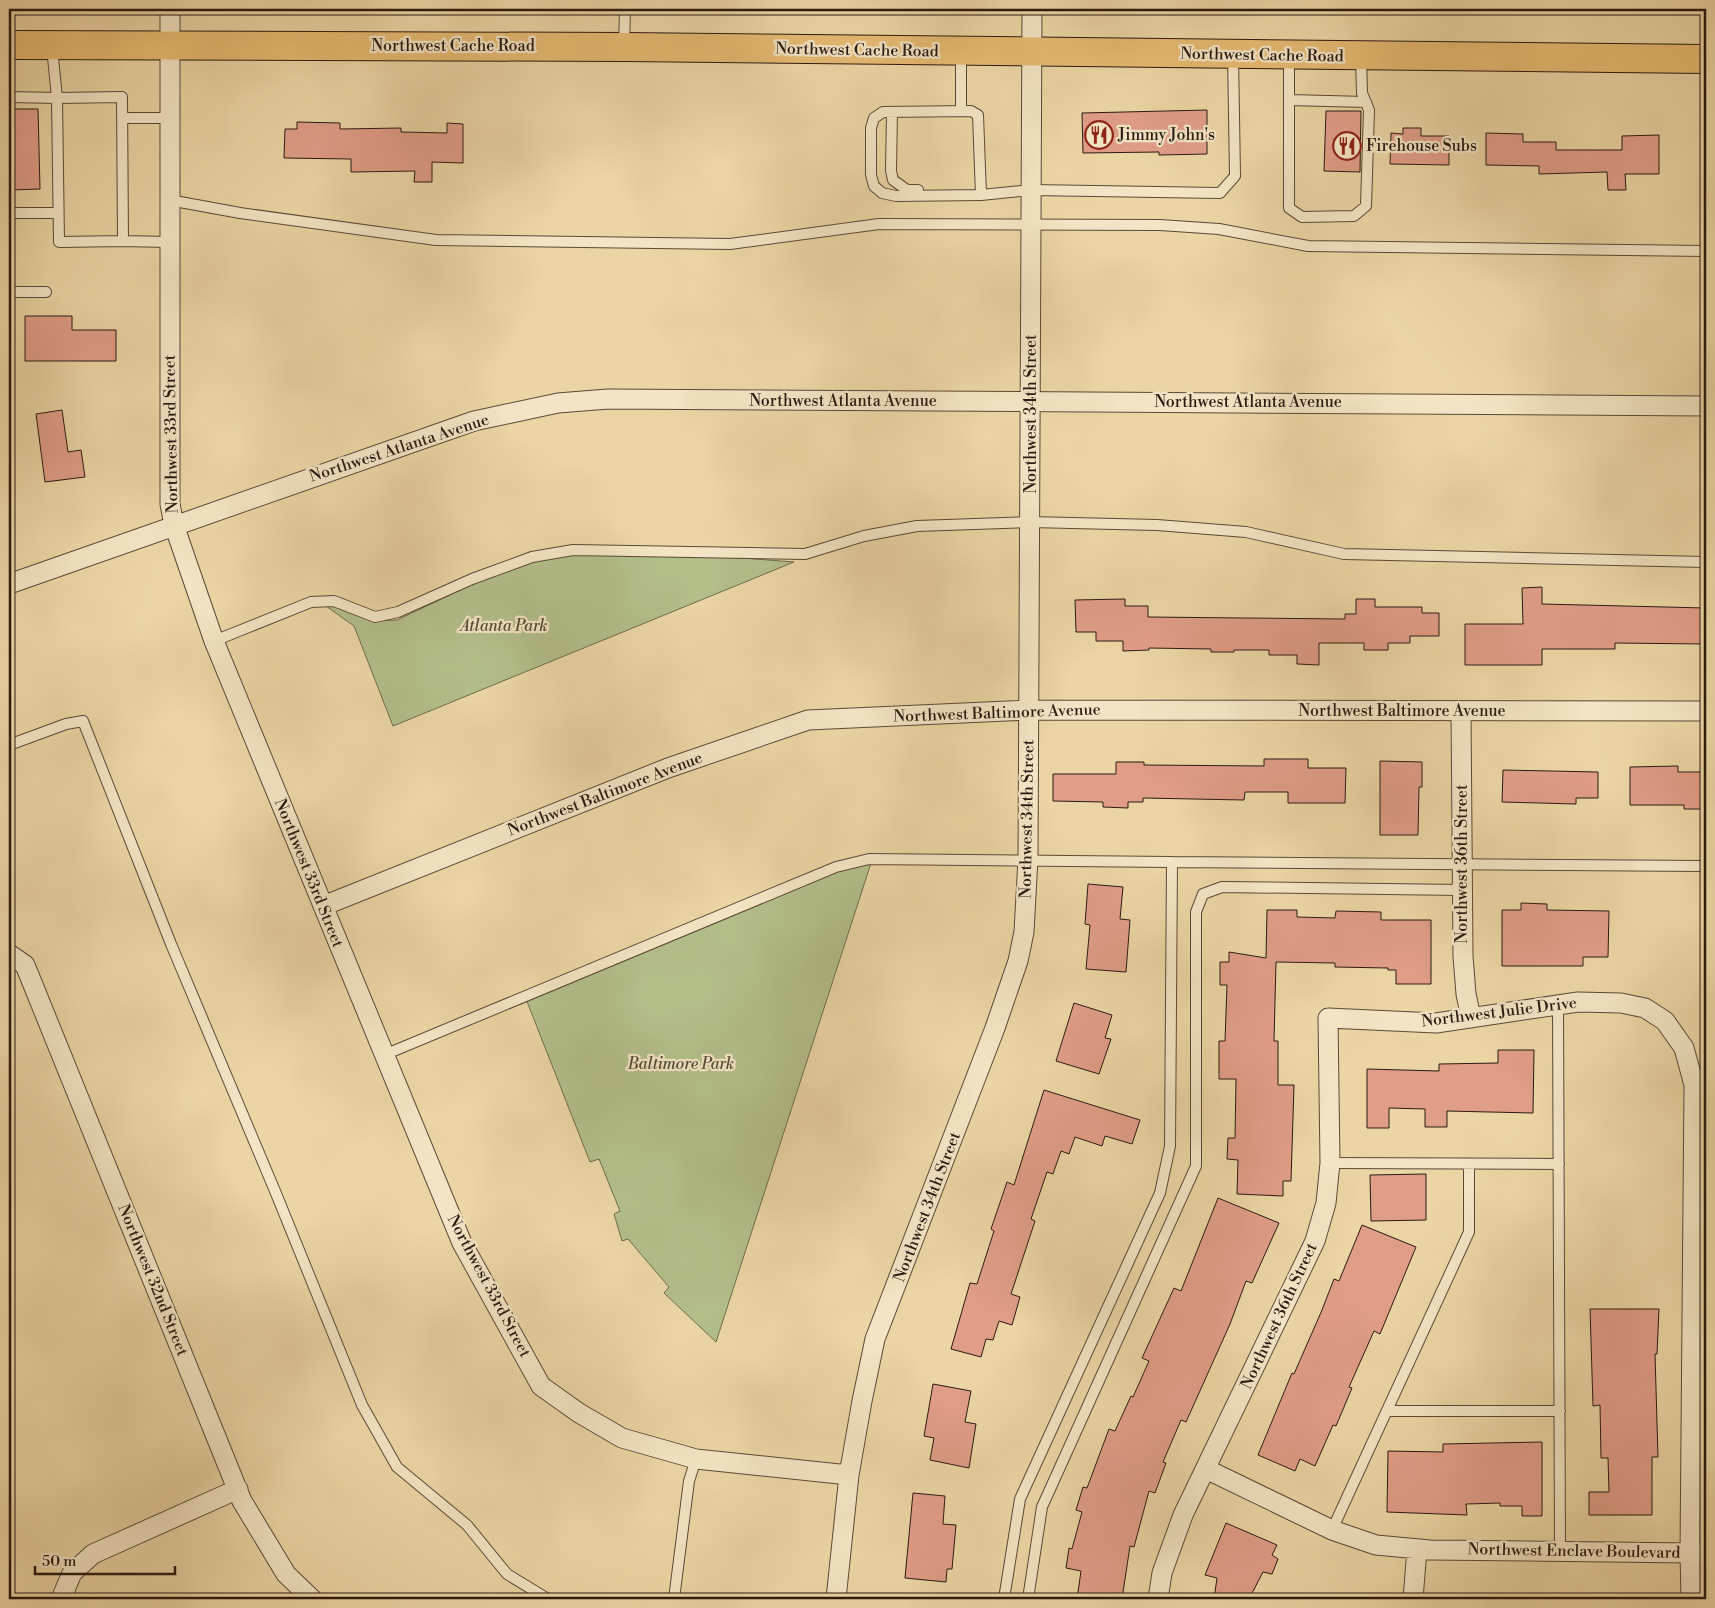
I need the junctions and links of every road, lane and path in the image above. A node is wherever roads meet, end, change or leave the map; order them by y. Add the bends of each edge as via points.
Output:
1 (170, 9) edge
2 (625, 9) edge
3 (1032, 9) edge
4 (168, 44) junction
5 (9, 45) edge
6 (52, 46) junction
7 (624, 47) junction
8 (961, 52) junction
9 (1032, 52) junction
10 (1234, 55) junction
11 (1289, 55) junction
12 (1362, 56) junction
13 (1706, 59) edge
14 (9, 97) edge
15 (57, 98) junction
16 (1289, 100) junction
17 (1366, 102) junction
18 (960, 111) junction
19 (892, 112) junction
20 (122, 118) junction
21 (169, 118) junction
22 (1031, 190) junction
23 (976, 196) junction
24 (169, 200) junction
25 (9, 213) edge
26 (58, 214) junction
27 (1032, 226) junction
28 (123, 241) junction
29 (169, 242) junction
30 (1706, 251) edge
31 (9, 292) edge
32 (46, 292) dead end
33 (1031, 402) junction
34 (1706, 406) edge
35 (1030, 522) junction
36 (174, 525) junction
37 (1706, 562) edge
38 (9, 584) edge
39 (214, 641) junction
40 (1028, 710) junction
41 (1461, 710) junction
42 (1706, 711) edge
43 (9, 746) edge
44 (1028, 859) junction
45 (1172, 862) junction
46 (1462, 864) junction
47 (1706, 866) edge
48 (1462, 890) junction
49 (323, 906) junction
50 (9, 954) edge
51 (1558, 1004) junction
52 (1328, 1018) joint
53 (1471, 1018) junction
54 (1665, 1021) joint
55 (384, 1055) junction
56 (1330, 1163) junction
57 (1469, 1164) junction
58 (1559, 1164) junction
59 (1387, 1411) junction
60 (1560, 1411) junction
61 (696, 1459) junction
62 (1206, 1470) junction
63 (849, 1475) junction
64 (238, 1489) junction
65 (1332, 1530) junction
66 (1417, 1549) junction
67 (1560, 1550) junction
68 (1698, 1553) edge
69 (61, 1599) edge
70 (312, 1599) edge
71 (548, 1599) edge
72 (674, 1599) edge
73 (836, 1599) edge
74 (1004, 1599) edge
75 (1028, 1599) edge
76 (1158, 1599) edge
77 (1413, 1599) edge
78 (1691, 1599) edge

1 - 4 street, Northwest 33rd Street
2 - 7 lane
3 - 9 street, Northwest 34th Street
4 - 6 main road, Northwest Cache Road
4 - 7 main road, Northwest Cache Road
4 - 21 street, Northwest 33rd Street
5 - 6 main road, Northwest Cache Road
6 - 15 lane
7 - 8 main road, Northwest Cache Road
8 - 9 main road, Northwest Cache Road
8 - 18 lane
9 - 10 main road, Northwest Cache Road
9 - 22 street, Northwest 34th Street
10 - 11 main road, Northwest Cache Road
10 - 22 lane via 1235,176 1220,193
11 - 12 main road, Northwest Cache Road
11 - 16 lane
12 - 13 main road, Northwest Cache Road
12 - 17 lane via 1362,93
14 - 15 lane
15 - 20 lane via 122,97
15 - 26 lane
16 - 17 lane
16 - 17 lane via 1289,208 1302,216 1354,216 1366,206 1369,110
18 - 19 lane
18 - 23 lane via 971,111 978,115 980,122
19 - 23 lane via 893,180 907,190 960,190
19 - 23 lane via 878,114 872,123 871,175 874,186 882,193 896,196
20 - 21 lane
20 - 28 lane
21 - 24 street, Northwest 33rd Street
22 - 23 lane
22 - 27 street, Northwest 34th Street
24 - 27 lane via 436,240 730,244 879,224
24 - 29 street, Northwest 33rd Street
25 - 26 lane
26 - 28 lane via 59,242
27 - 30 lane via 1160,225 1219,229 1308,246
27 - 33 street, Northwest 34th Street
28 - 29 lane
29 - 36 street, Northwest 33rd Street via 170,504
31 - 32 lane
33 - 34 street, Northwest Atlanta Avenue
33 - 35 street, Northwest 34th Street
33 - 36 street, Northwest Atlanta Avenue via 608,399 558,403 474,421
35 - 37 lane via 1156,525 1246,532 1344,554
35 - 39 lane via 917,526 864,536 805,554 573,550 532,557 398,612 375,616 334,601 311,602
35 - 40 street, Northwest 34th Street
36 - 38 street, Northwest Atlanta Avenue
36 - 39 street, Northwest 33rd Street
39 - 49 street, Northwest 33rd Street
40 - 41 street, Northwest Baltimore Avenue
40 - 44 street, Northwest 34th Street
40 - 49 street, Northwest Baltimore Avenue via 808,720 668,768
41 - 42 street, Northwest Baltimore Avenue
41 - 46 street, Northwest 36th Street
43 - 71 lane via 66,724 83,721 171,944 362,1405 397,1467 466,1525 507,1574
44 - 45 lane
44 - 55 lane via 869,858 836,867
44 - 63 street, Northwest 34th Street via 1024,932 1018,961 875,1339
45 - 46 lane
45 - 74 lane via 1170,1146 1160,1193 1020,1499
46 - 47 lane
46 - 48 street, Northwest 36th Street
48 - 53 street, Northwest 36th Street via 1462,956
48 - 75 lane via 1222,887 1203,894 1196,912 1196,1166 1042,1507
49 - 55 street, Northwest 33rd Street
50 - 64 street, Northwest 32nd Street via 25,965
51 - 53 street, Northwest Julie Drive
51 - 54 street, Northwest Julie Drive via 1621,1003 1645,1008
51 - 58 lane
52 - 53 street, Northwest Julie Drive via 1436,1023
52 - 56 street, Northwest 36th Street
54 - 68 street, Northwest Enclave Boulevard via 1684,1048 1694,1085
55 - 61 street, Northwest 33rd Street via 462,1243 542,1386 622,1438
56 - 57 lane
56 - 62 street, Northwest 36th Street via 1326,1203 1315,1241
57 - 58 lane
57 - 59 lane via 1470,1232
58 - 60 lane
59 - 60 lane
59 - 65 lane
60 - 67 lane
61 - 63 street, Northwest 33rd Street
61 - 72 lane via 690,1481
62 - 65 street, Northwest Enclave Boulevard
62 - 76 street, Northwest 36th Street via 1180,1523 1162,1573
63 - 73 street, Northwest 34th Street
64 - 69 street via 93,1554 72,1573
64 - 70 street, Northwest 32nd Street via 286,1574
65 - 66 street, Northwest Enclave Boulevard via 1376,1545
66 - 67 street, Northwest Enclave Boulevard
66 - 77 street
67 - 68 street, Northwest Enclave Boulevard
68 - 78 street

